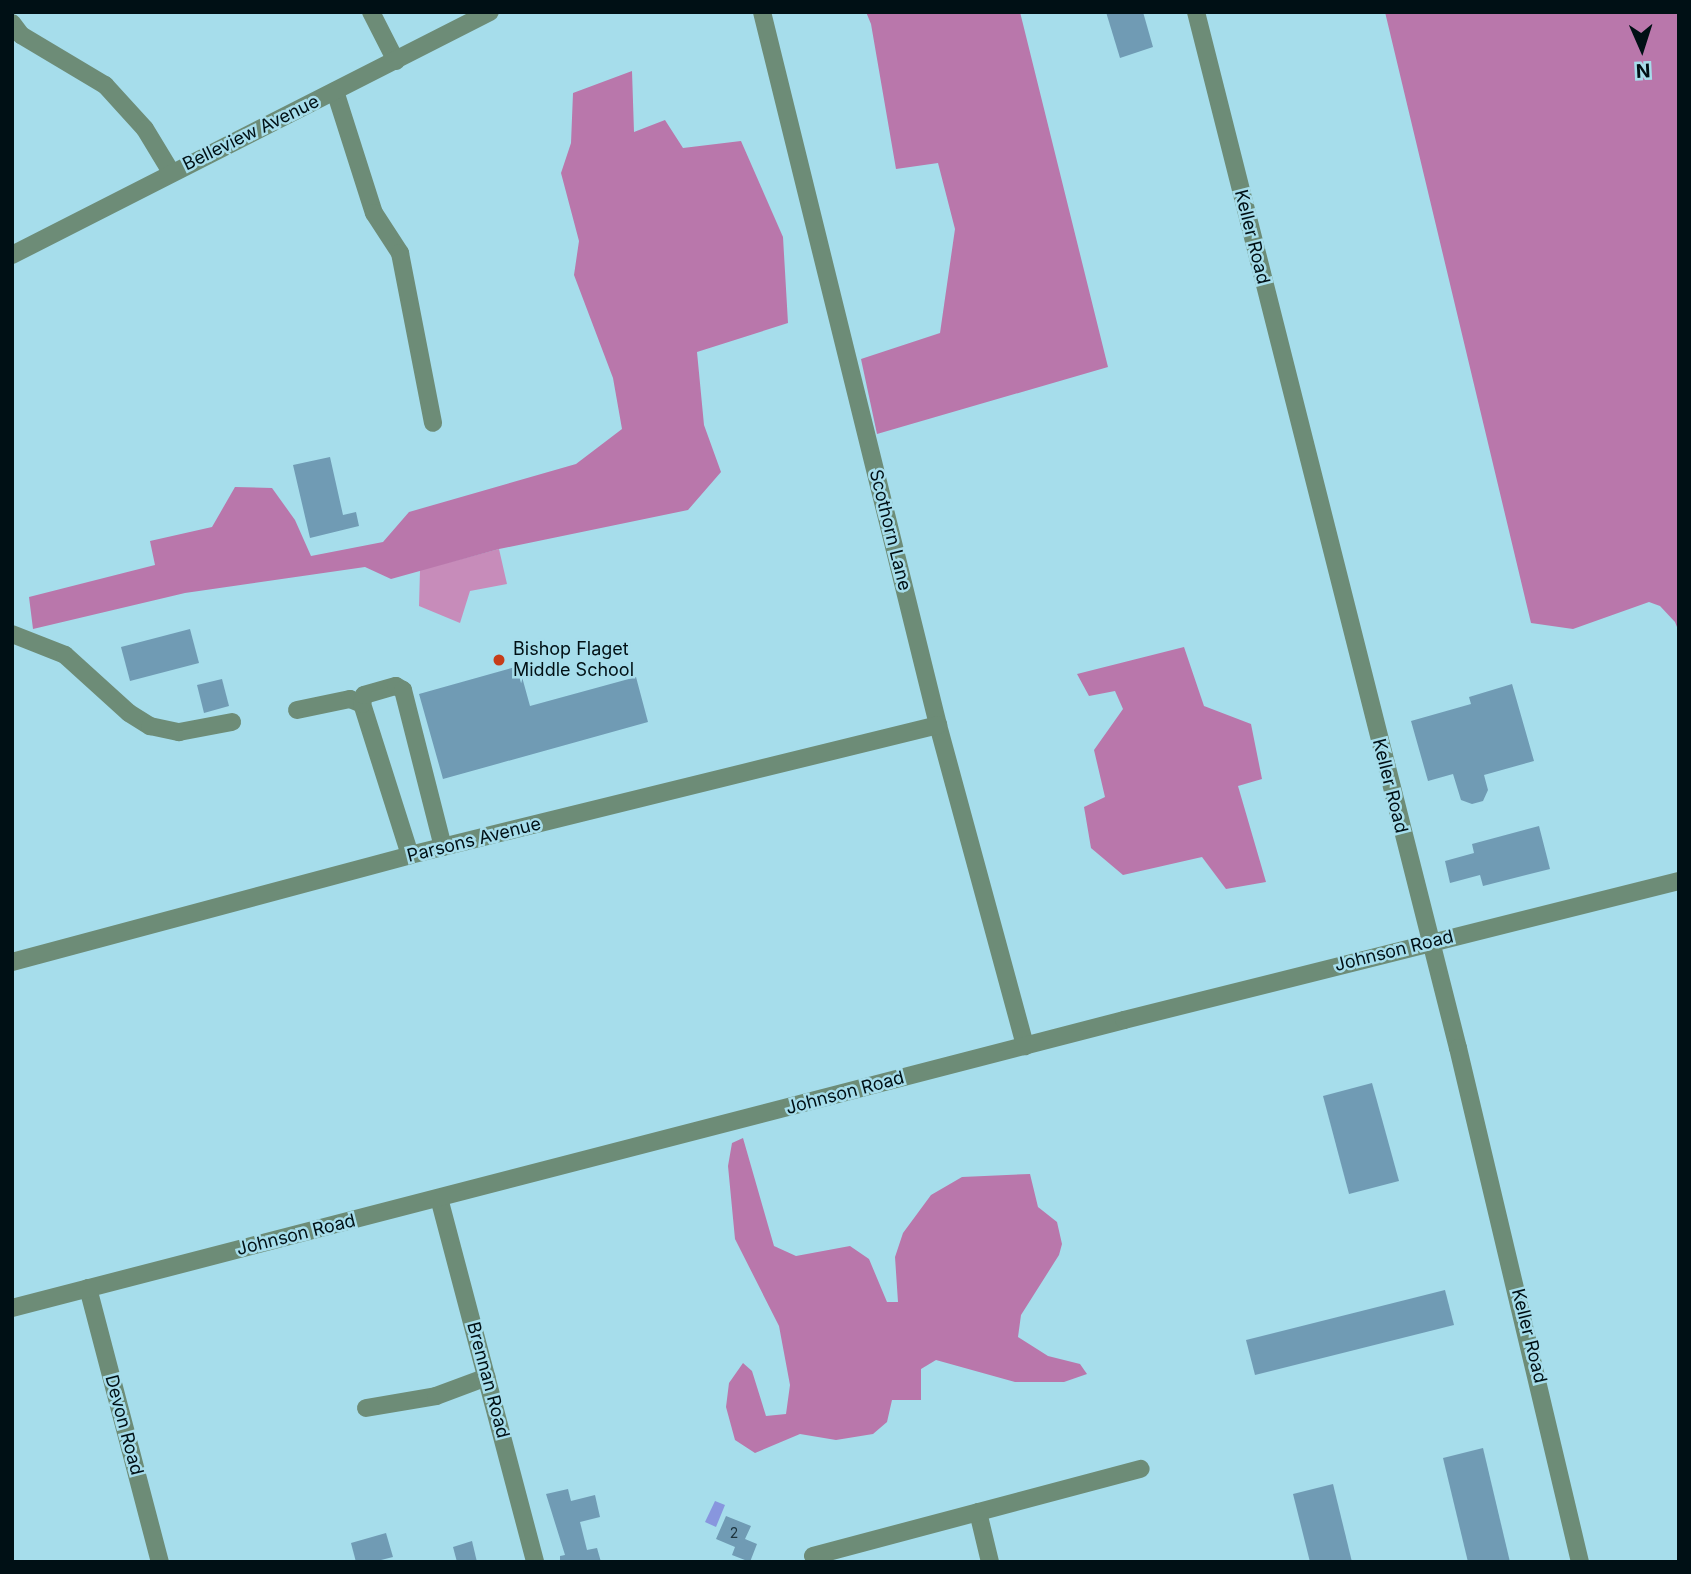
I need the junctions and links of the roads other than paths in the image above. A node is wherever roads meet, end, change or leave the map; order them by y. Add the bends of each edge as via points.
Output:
1 (371, 12) edge
2 (490, 12) edge
3 (762, 12) edge
4 (1196, 12) edge
5 (12, 23) edge
6 (396, 61) junction
7 (335, 91) junction
8 (171, 172) junction
9 (12, 255) edge
10 (433, 423) dead end
11 (12, 635) edge
12 (362, 704) junction
13 (297, 710) dead end
14 (232, 722) dead end
15 (937, 726) junction
16 (443, 847) junction
17 (410, 855) junction
18 (1679, 881) edge
19 (1431, 942) junction
20 (12, 962) edge
21 (1025, 1046) junction
22 (439, 1198) junction
23 (88, 1288) junction
24 (12, 1308) edge
25 (487, 1377) junction
26 (366, 1408) dead end
27 (1142, 1469) dead end
28 (978, 1512) junction
29 (813, 1556) dead end
30 (160, 1562) edge
31 (535, 1562) edge
32 (990, 1562) edge
33 (1580, 1562) edge

1 - 6 street
2 - 6 street, Belleview Avenue
3 - 15 street, Scothorn Lane
4 - 19 street, Keller Road
5 - 8 street via 21,34 105,85 145,129
6 - 7 street, Belleview Avenue
7 - 8 street, Belleview Avenue
7 - 10 street via 374,214 400,253
8 - 9 street, Belleview Avenue
11 - 14 street via 65,655 150,726 179,732
12 - 13 street via 351,699
12 - 16 street via 364,695 396,686 403,690
12 - 17 street
15 - 16 street, Parsons Avenue
15 - 21 street, Scothorn Lane
16 - 17 street, Parsons Avenue
17 - 20 street, Parsons Avenue
18 - 19 street, Johnson Road
19 - 21 street, Johnson Road
19 - 33 street, Keller Road
21 - 22 street, Johnson Road
22 - 23 street, Johnson Road
22 - 25 street, Brennan Road
23 - 24 street, Johnson Road
23 - 30 street, Devon Road
25 - 26 street via 436,1396
25 - 31 street, Brennan Road
27 - 28 street
28 - 29 street
28 - 32 street

